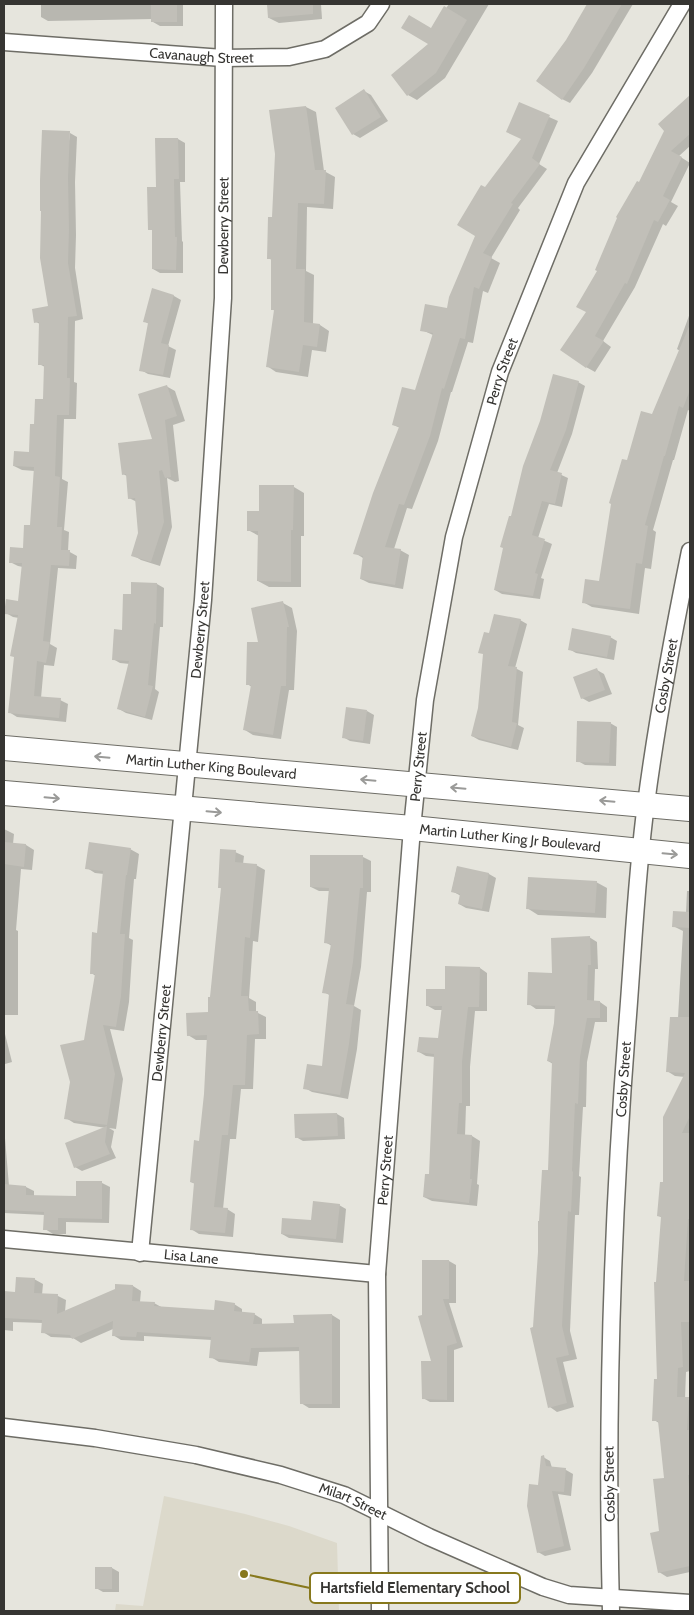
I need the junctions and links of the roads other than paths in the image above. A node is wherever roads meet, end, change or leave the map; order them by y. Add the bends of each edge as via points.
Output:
1 (224, 4) edge
2 (381, 4) edge
3 (682, 4) edge
4 (4, 42) edge
5 (224, 58) junction
6 (690, 551) edge
7 (4, 748) edge
8 (188, 765) junction
9 (417, 784) junction
10 (4, 793) edge
11 (646, 804) junction
12 (690, 809) edge
13 (182, 810) junction
14 (412, 828) junction
15 (641, 851) junction
16 (690, 856) edge
17 (4, 1239) edge
18 (140, 1252) junction
19 (377, 1274) junction
20 (4, 1427) edge
21 (378, 1513) junction
22 (690, 1603) edge
23 (611, 1605) edge
24 (380, 1611) edge

1 - 5 street, Dewberry Street
2 - 5 street, Cavanaugh Street via 368,23 325,49 289,57
3 - 9 street, Perry Street via 576,183 500,372 454,537 425,700
4 - 5 street, Cavanaugh Street
5 - 8 street, Dewberry Street via 223,298 203,600
6 - 11 street, Cosby Street via 670,648
8 -> 7 main road, Martin Luther King Boulevard
9 -> 8 main road, Martin Luther King Boulevard
8 - 13 street, Dewberry Street
11 -> 9 main road
9 - 14 street, Perry Street
10 -> 13 main road
11 - 12 main road
11 - 15 street, Cosby Street
13 -> 14 main road, Martin Luther King Jr Boulevard
13 - 18 street, Dewberry Street
14 - 15 main road, Martin Luther King Jr Boulevard
14 - 19 street, Perry Street
15 -> 16 main road, Martin Luther King Jr Boulevard
15 - 23 street, Cosby Street via 616,1177 608,1422
17 - 18 street, Lisa Lane
18 - 19 street, Lisa Lane
19 - 21 street, Perry Street
20 - 21 street, Milart Street via 196,1455 281,1475 335,1492
21 - 23 street, Milart Street via 543,1587
21 - 24 street, Perry Street
22 - 23 street, Milart Street

